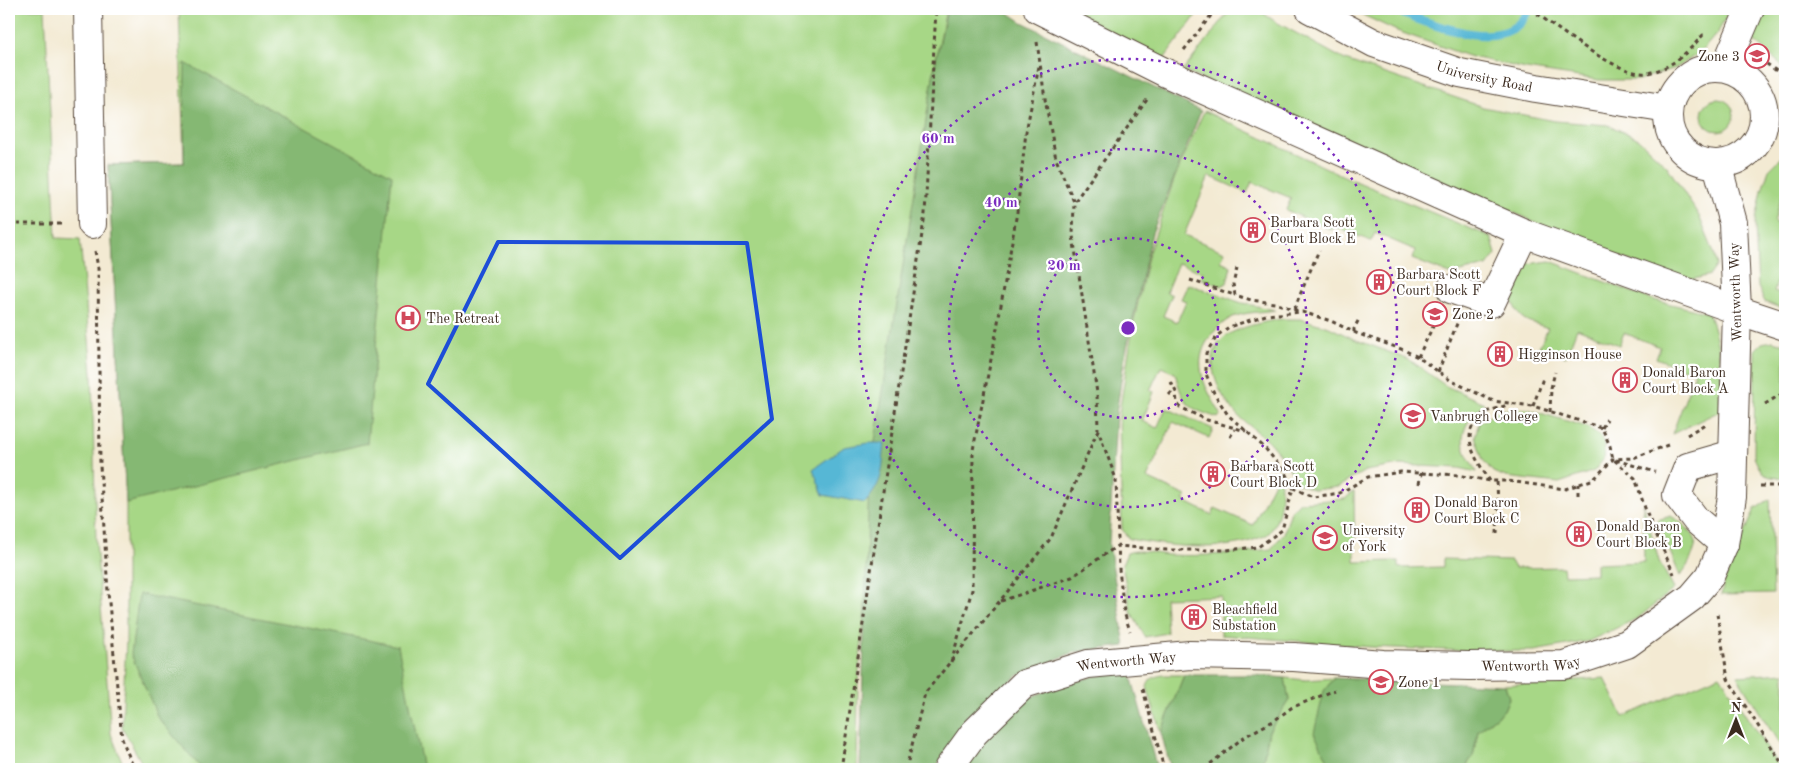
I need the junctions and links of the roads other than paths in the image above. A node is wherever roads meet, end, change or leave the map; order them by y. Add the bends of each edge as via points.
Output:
1 (88, 9) edge
2 (1038, 9) edge
3 (1310, 9) edge
4 (1750, 9) edge
5 (1724, 68) junction
6 (1668, 109) junction
7 (1775, 109) edge
8 (1716, 164) junction
9 (92, 224) road end
10 (1524, 233) junction
11 (1460, 292) road end
12 (1737, 310) junction
13 (1785, 326) edge
14 (1733, 454) junction
15 (1724, 544) junction
16 (948, 769) edge

1 - 9 street
2 - 10 street via 1166,73
3 - 6 street, University Road via 1374,43 1460,73
4 - 5 street
5 - 6 street via 1706,68 1690,75 1674,93
5 - 7 street via 1740,74
6 - 8 street via 1672,135 1682,149 1700,161
7 - 8 street via 1749,151 1735,160
8 - 12 street, Wentworth Way via 1733,224
10 - 11 street via 1491,303
10 - 12 street
12 - 13 street
12 - 14 street, Wentworth Way
14 - 15 street, Wentworth Way via 1732,497
14 - 15 street via 1688,467 1677,495 1696,520
15 - 16 street, Wentworth Way via 1710,576 1692,597 1627,644 1564,665 1383,664 1294,657 1190,655 1088,664 1024,684 974,733

